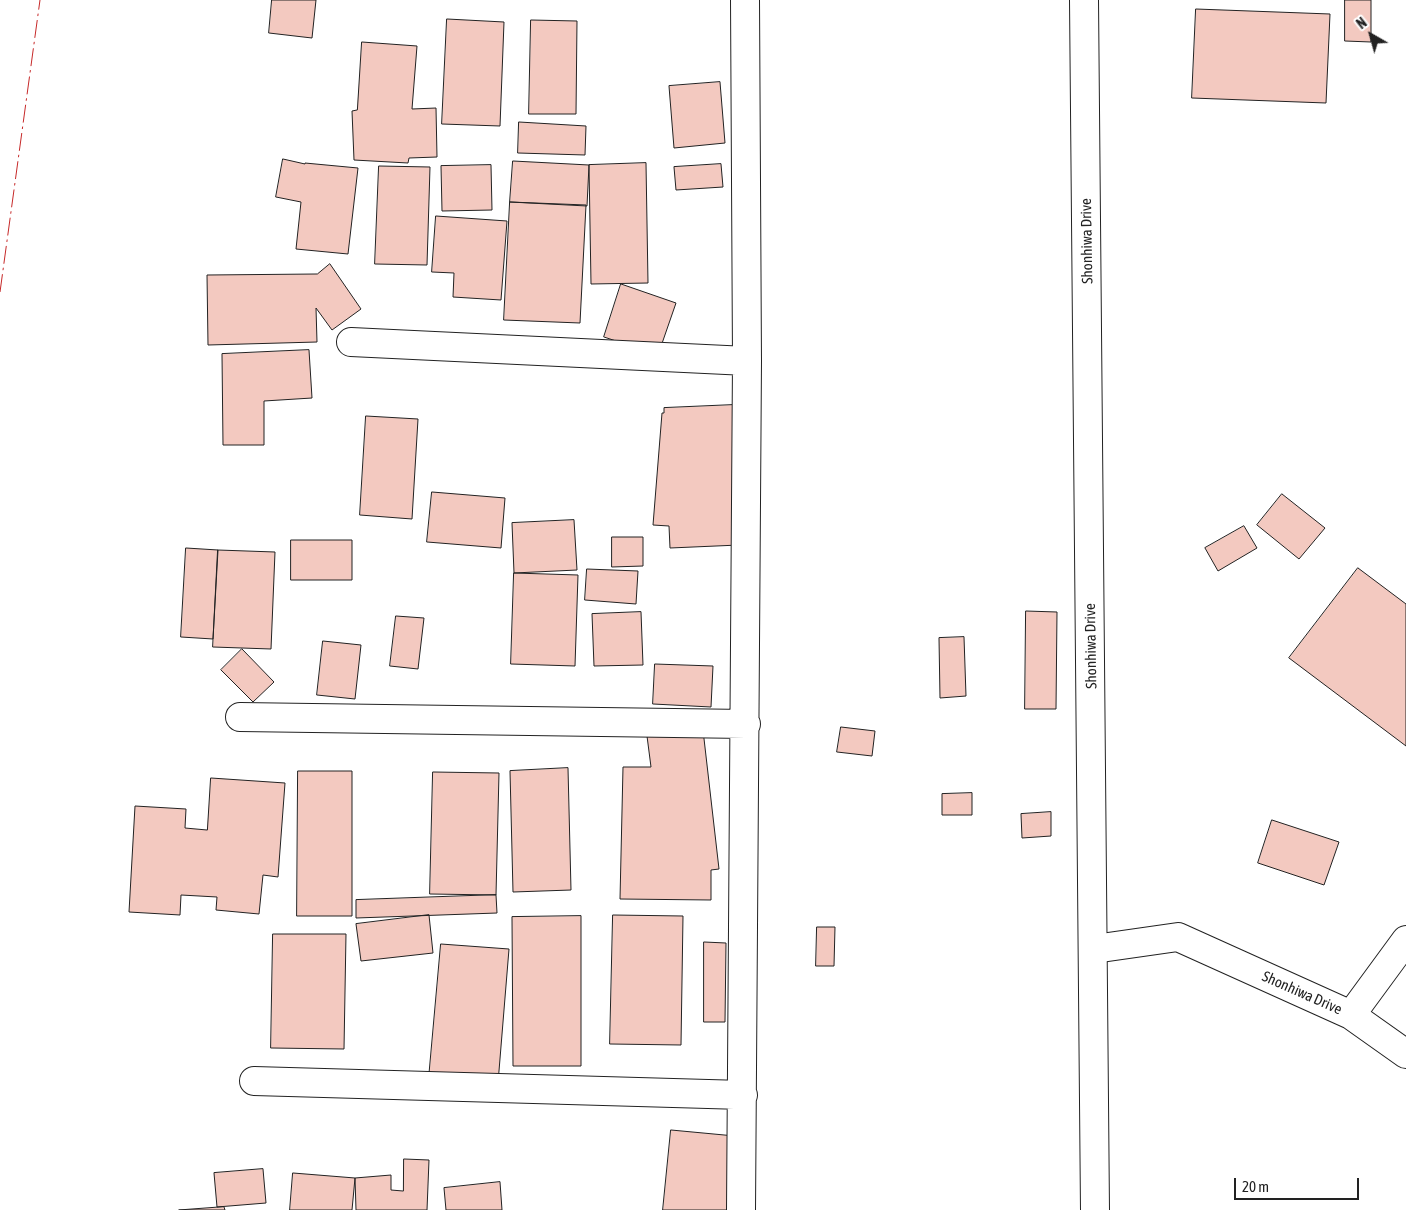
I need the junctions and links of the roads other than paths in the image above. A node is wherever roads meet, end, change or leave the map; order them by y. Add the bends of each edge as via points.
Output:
1 (744, 0) edge
2 (1084, 0) edge
3 (350, 342) dead end
4 (747, 361) junction
5 (240, 718) dead end
6 (746, 724) junction
7 (1406, 940) edge
8 (1094, 949) junction
9 (1351, 1015) junction
10 (1406, 1054) edge
11 (254, 1081) dead end
12 (743, 1096) junction
13 (741, 1210) edge
14 (1095, 1210) edge

1 - 4 street
2 - 8 street, Shonhiwa Drive
3 - 4 street
4 - 6 street
5 - 6 street
6 - 12 street
7 - 9 street
8 - 9 street, Shonhiwa Drive via 1178,937
8 - 14 street
9 - 10 street, Shonhiwa Drive
11 - 12 street
12 - 13 street

